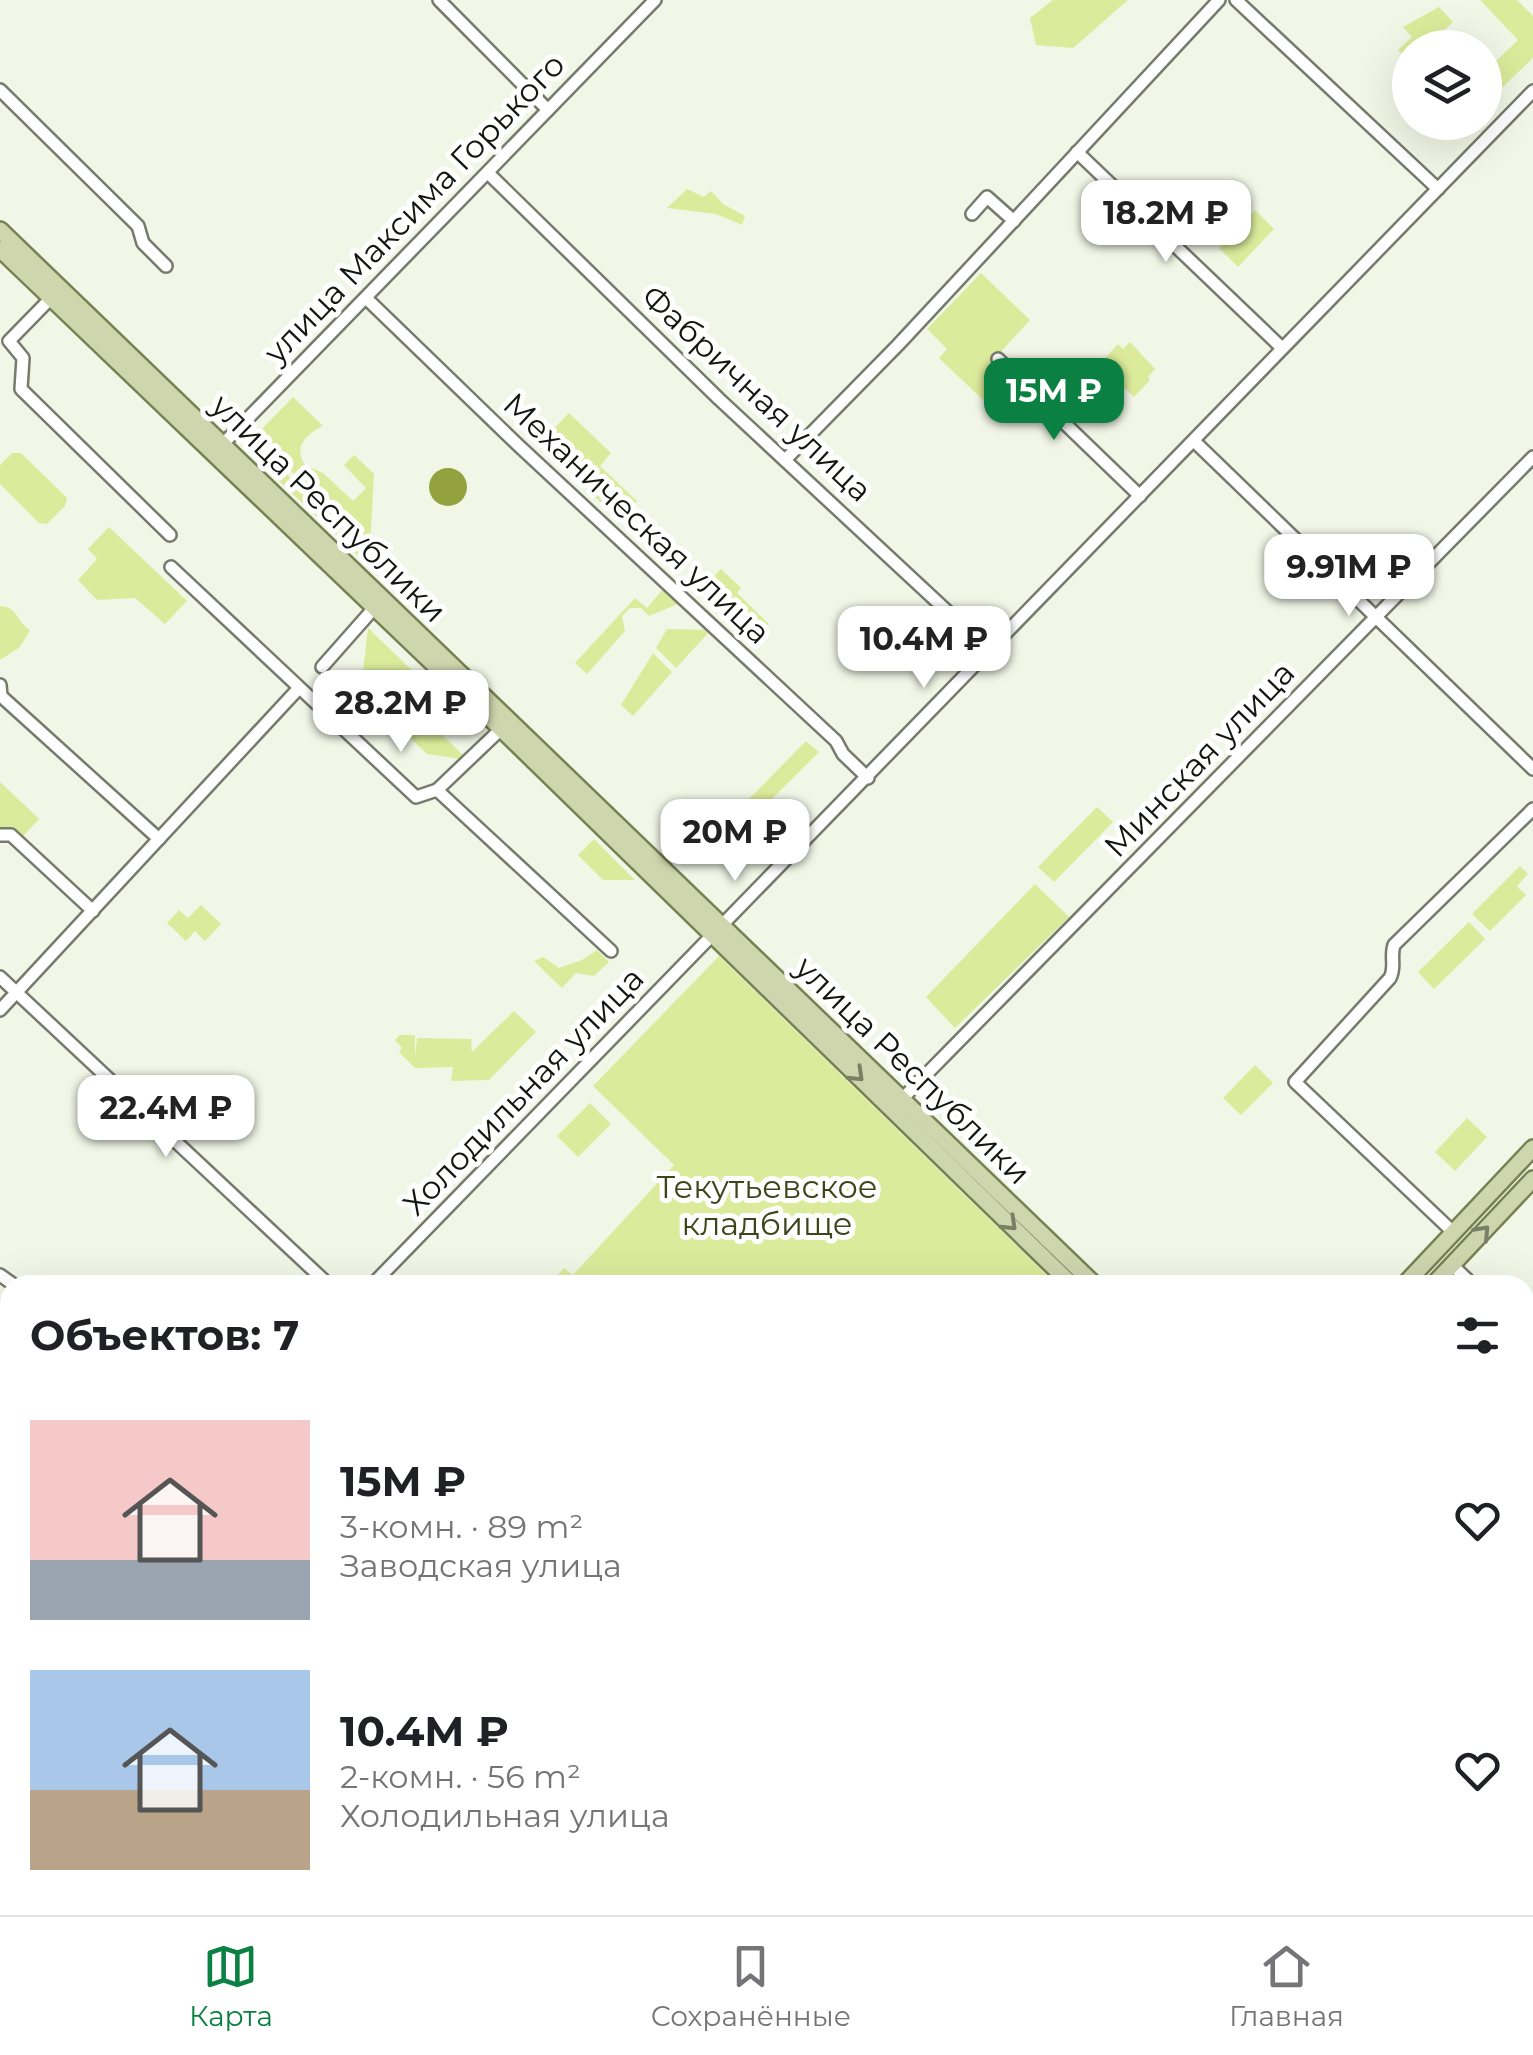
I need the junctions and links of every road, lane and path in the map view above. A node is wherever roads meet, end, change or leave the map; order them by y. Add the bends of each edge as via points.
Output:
1 (439, 0) edge
2 (654, 0) edge
3 (1218, 0) edge
4 (1236, 0) edge
5 (0, 90) edge
6 (1533, 91) edge
7 (548, 110) junction
8 (1077, 152) junction
9 (488, 173) junction
10 (1438, 188) junction
11 (972, 214) dead end
12 (1014, 221) junction
13 (0, 230) edge
14 (0, 249) edge
15 (166, 266) dead end
16 (51, 298) junction
17 (366, 298) junction
18 (1282, 348) junction
19 (998, 359) dead end
20 (1194, 440) junction
21 (218, 448) junction
22 (1533, 457) edge
23 (785, 460) junction
24 (1140, 496) junction
25 (170, 535) dead end
26 (171, 567) dead end
27 (375, 607) junction
28 (1377, 617) junction
29 (990, 651) junction
30 (322, 666) dead end
31 (0, 685) edge
32 (299, 688) junction
33 (501, 729) junction
34 (1533, 769) edge
35 (868, 778) junction
36 (437, 790) junction
37 (1533, 809) edge
38 (0, 835) edge
39 (158, 839) junction
40 (93, 910) junction
41 (719, 931) junction
42 (611, 952) dead end
43 (0, 977) edge
44 (16, 992) junction
45 (0, 1010) edge
46 (903, 1098) junction
47 (1533, 1148) edge
48 (1533, 1179) edge
49 (1453, 1232) junction
50 (1452, 1265) junction
51 (319, 1275) edge
52 (382, 1275) edge
53 (1062, 1275) edge
54 (1084, 1275) edge
55 (1413, 1275) edge
56 (1442, 1275) edge
57 (1462, 1275) edge

1 - 7 street
2 - 7 street, улица Максима Горького
3 - 8 street
4 - 10 street
5 - 15 street via 138,226 143,243
6 - 10 street, Холодильная улица
7 - 9 street, улица Максима Горького
8 - 12 street
8 - 18 street
9 - 17 street, улица Максима Горького
9 - 23 street, Фабричная улица
10 - 18 street, Холодильная улица
11 - 12 street via 987,197
12 - 23 street
13 - 21 main road, улица Республики
14 - 16 main road, улица Республики
16 - 21 main road, улица Республики
16 - 25 street via 10,341 23,358 20,389
17 - 21 street, улица Максима Горького
17 - 35 street, Механическая улица
18 - 20 street, Холодильная улица
19 - 24 street
20 - 24 street, Холодильная улица
20 - 28 street
21 - 27 main road, улица Республики
21 - 41 main road, улица Республики
22 - 28 street, Минская улица
23 - 29 street, Фабричная улица
24 - 29 street, Холодильная улица
26 - 32 street
27 - 30 street
27 - 33 main road, улица Республики
28 - 34 street
28 - 46 street, Минская улица
29 - 35 street, Холодильная улица
31 - 39 street via 0,696
32 - 36 street via 416,798
32 - 39 street
33 - 36 street
33 - 41 main road, улица Республики
35 - 41 street, Холодильная улица
36 - 42 street
37 - 49 street via 1394,945 1390,978 1294,1082
38 - 40 street via 12,835
39 - 40 street
40 - 44 street
41 - 46 main road, улица Республики
41 - 52 street, Холодильная улица
41 -> 53 main road, улица Республики
43 - 44 street
44 - 45 street
44 - 51 street
46 - 54 main road, улица Республики
47 - 49 main road
50 -> 48 main road
49 - 55 main road
50 - 56 main road
50 - 57 street

